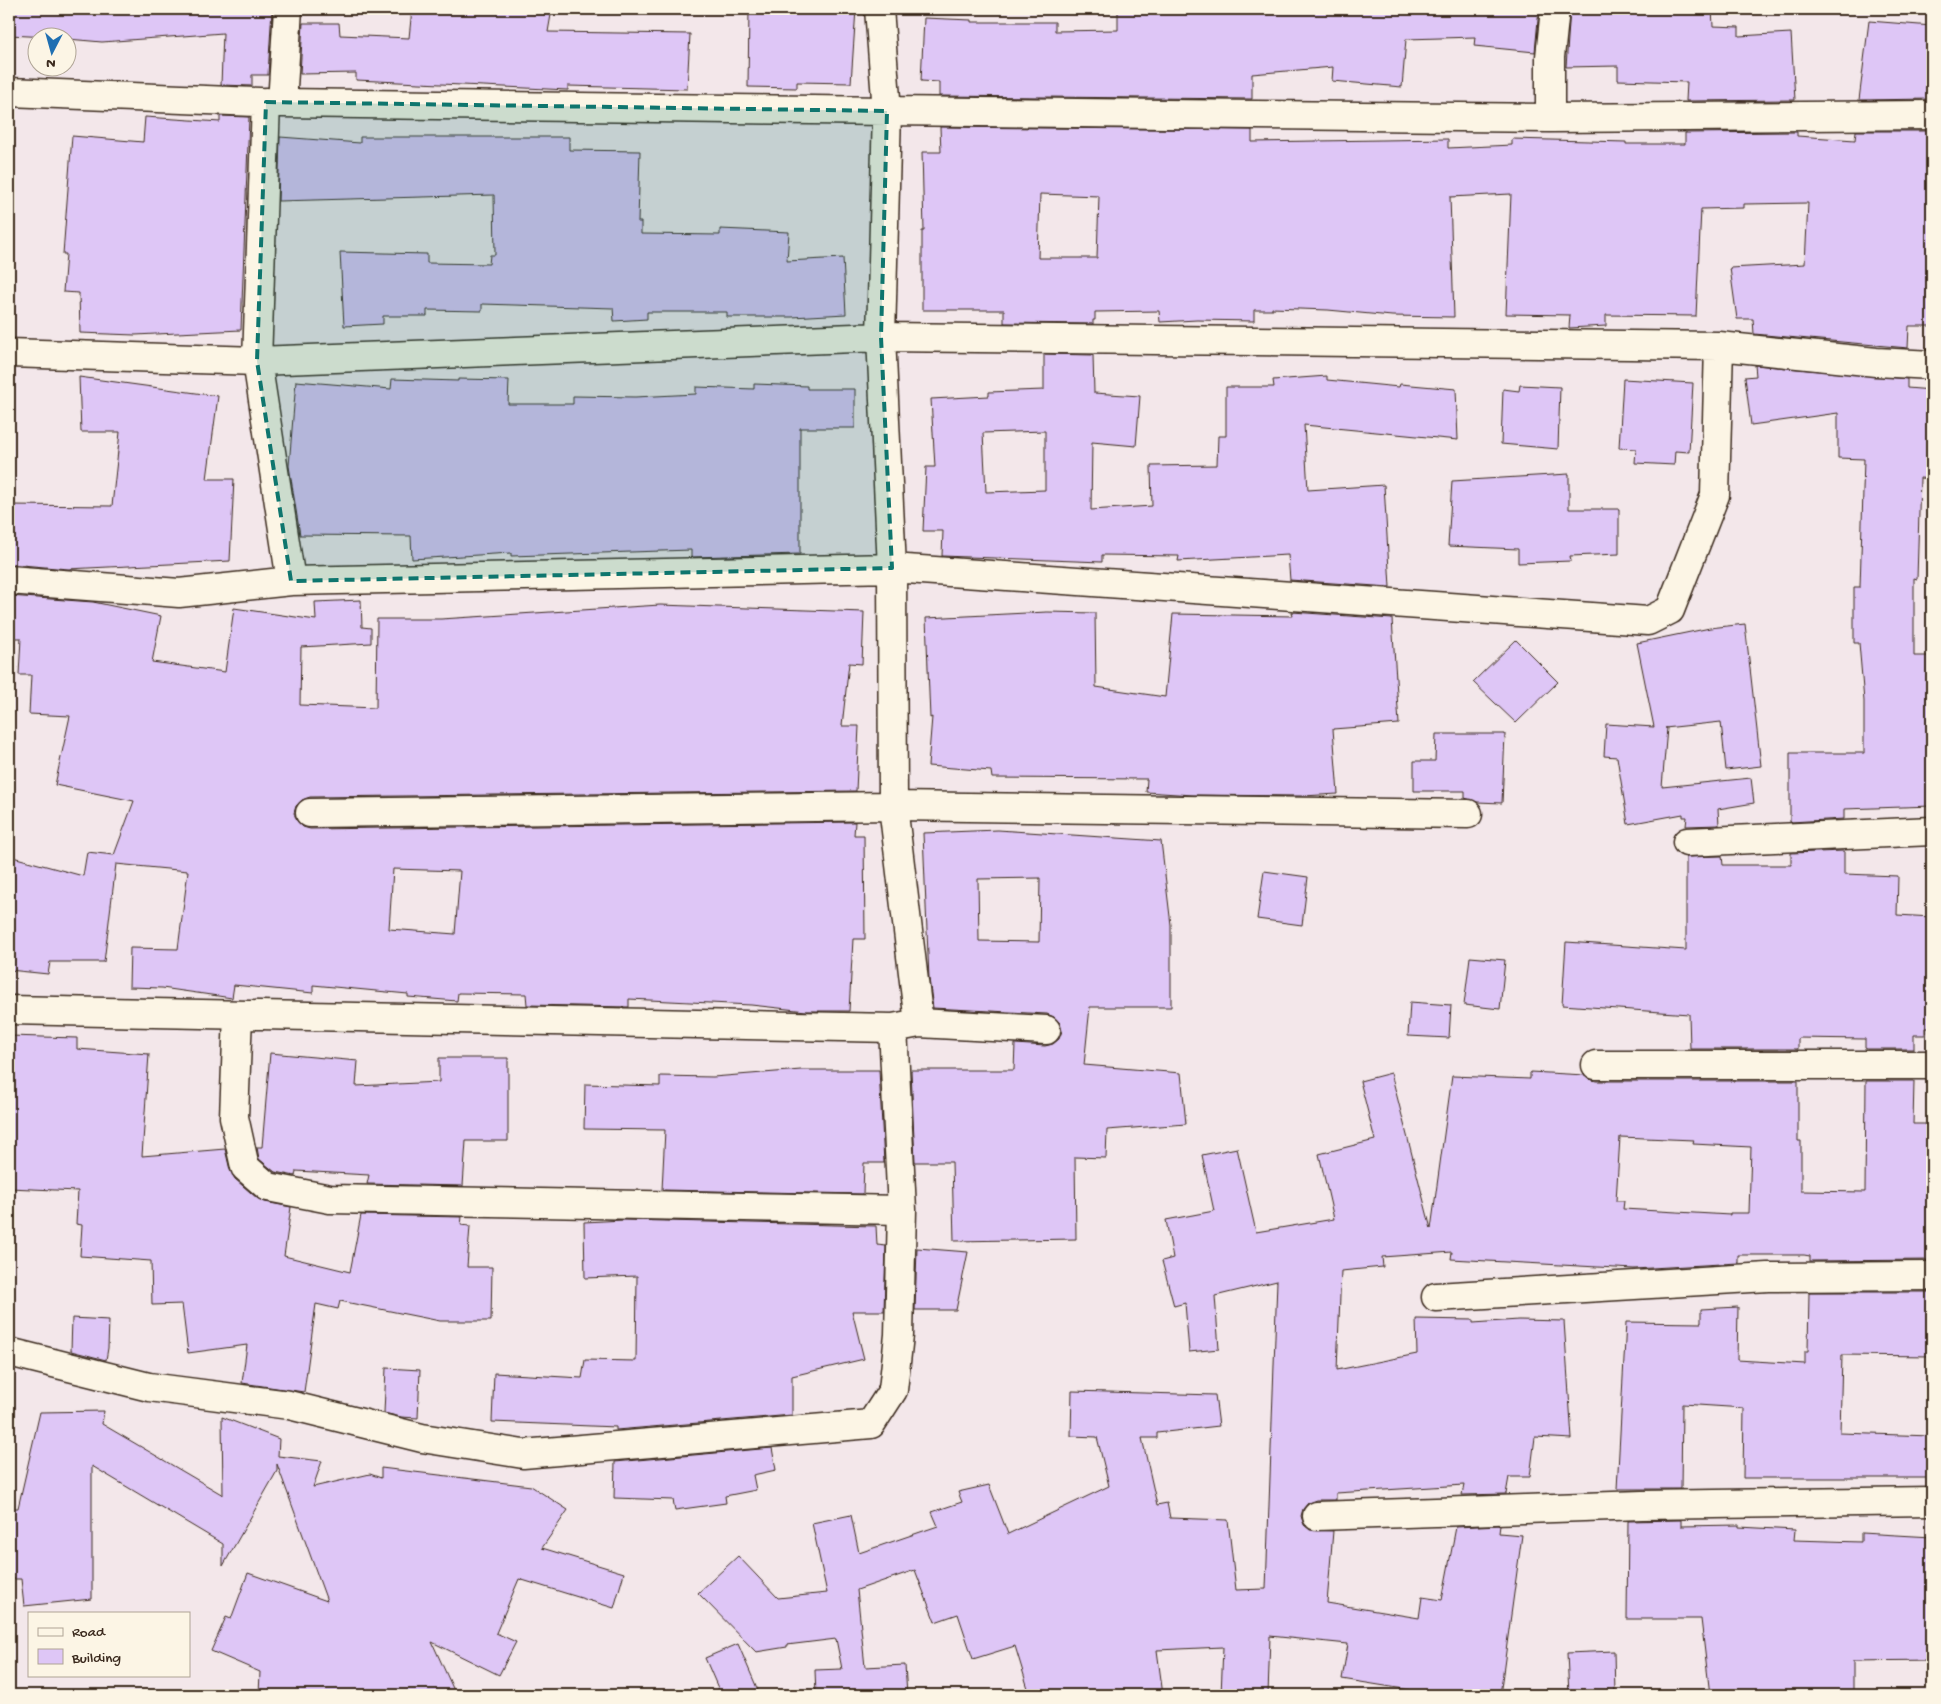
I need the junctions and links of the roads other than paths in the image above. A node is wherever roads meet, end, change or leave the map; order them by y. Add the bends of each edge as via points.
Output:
1 (288, 9) edge
2 (879, 9) edge
3 (1555, 9) edge
4 (9, 92) edge
5 (274, 102) junction
6 (887, 111) junction
7 (1932, 115) edge
8 (1550, 118) junction
9 (881, 337) junction
10 (1719, 346) junction
11 (9, 353) edge
12 (257, 361) junction
13 (1932, 365) edge
14 (892, 568) junction
15 (9, 580) edge
16 (291, 582) junction
17 (893, 806) junction
18 (310, 813) dead end
19 (1468, 814) dead end
20 (1932, 831) edge
21 (1687, 842) dead end
22 (9, 1010) edge
23 (238, 1015) junction
24 (919, 1023) junction
25 (893, 1028) junction
26 (1046, 1030) dead end
27 (1596, 1065) dead end
28 (1932, 1065) edge
29 (902, 1210) junction
30 (1932, 1276) edge
31 (1436, 1297) dead end
32 (9, 1352) edge
33 (1932, 1501) edge
34 (1317, 1516) dead end

1 - 5 street
2 - 6 street
3 - 8 street via 1550,57
4 - 5 street
5 - 6 street
5 - 12 street
6 - 8 street
6 - 9 street
7 - 8 street
9 - 10 street
9 - 12 street
9 - 14 street
10 - 13 street
10 - 14 street via 1715,495 1670,610 1648,620
11 - 12 street
12 - 16 street
14 - 16 street
14 - 17 street
15 - 16 street via 179,593
17 - 18 street
17 - 19 street
17 - 24 street
20 - 21 street
22 - 23 street
23 - 25 street
23 - 29 street via 234,1116 245,1167 268,1187 330,1199
24 - 25 street
24 - 26 street
25 - 29 street
27 - 28 street
29 - 32 street via 899,1335 893,1390 871,1424 523,1454 422,1438 289,1405 149,1387
30 - 31 street via 1768,1276
33 - 34 street via 1642,1505

